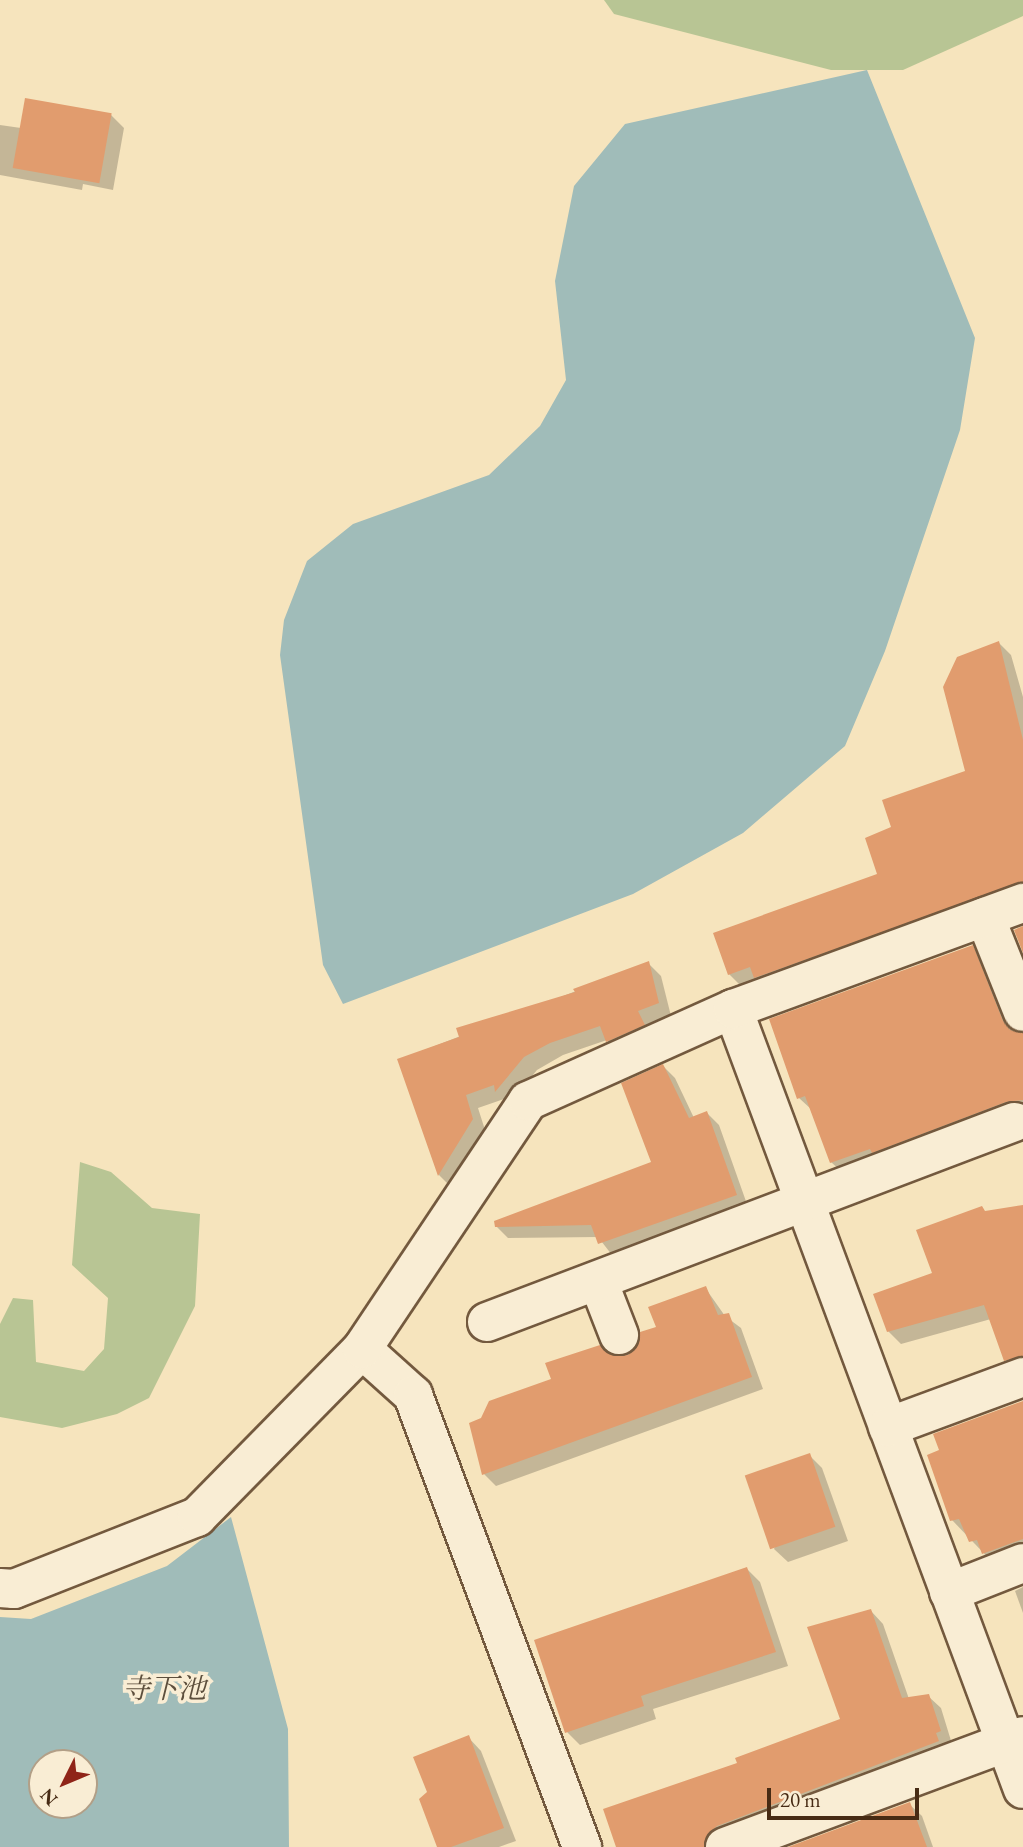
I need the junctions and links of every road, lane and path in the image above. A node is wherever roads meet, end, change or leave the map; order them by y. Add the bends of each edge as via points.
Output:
1 (1023, 903) edge
2 (985, 917) junction
3 (733, 1009) junction
4 (1023, 1012) edge
5 (1014, 1122) dead end
6 (805, 1204) junction
7 (598, 1281) junction
8 (487, 1322) dead end
9 (619, 1335) dead end
10 (362, 1349) junction
11 (1023, 1377) edge
12 (888, 1427) junction
13 (1023, 1563) edge
14 (0, 1588) edge
15 (949, 1592) junction
16 (1014, 1740) edge
17 (1023, 1789) edge
18 (582, 1847) edge
19 (725, 1847) edge

1 - 2 street
2 - 3 street
2 - 4 street
3 - 6 street
3 - 10 street via 528,1101
5 - 6 street
6 - 7 street
6 - 12 street
7 - 8 street
7 - 9 street
10 - 14 street via 197,1517 14,1589
10 - 18 street via 413,1395
11 - 12 street
12 - 15 street
13 - 15 street
15 - 16 street
16 - 17 street
16 - 19 street

